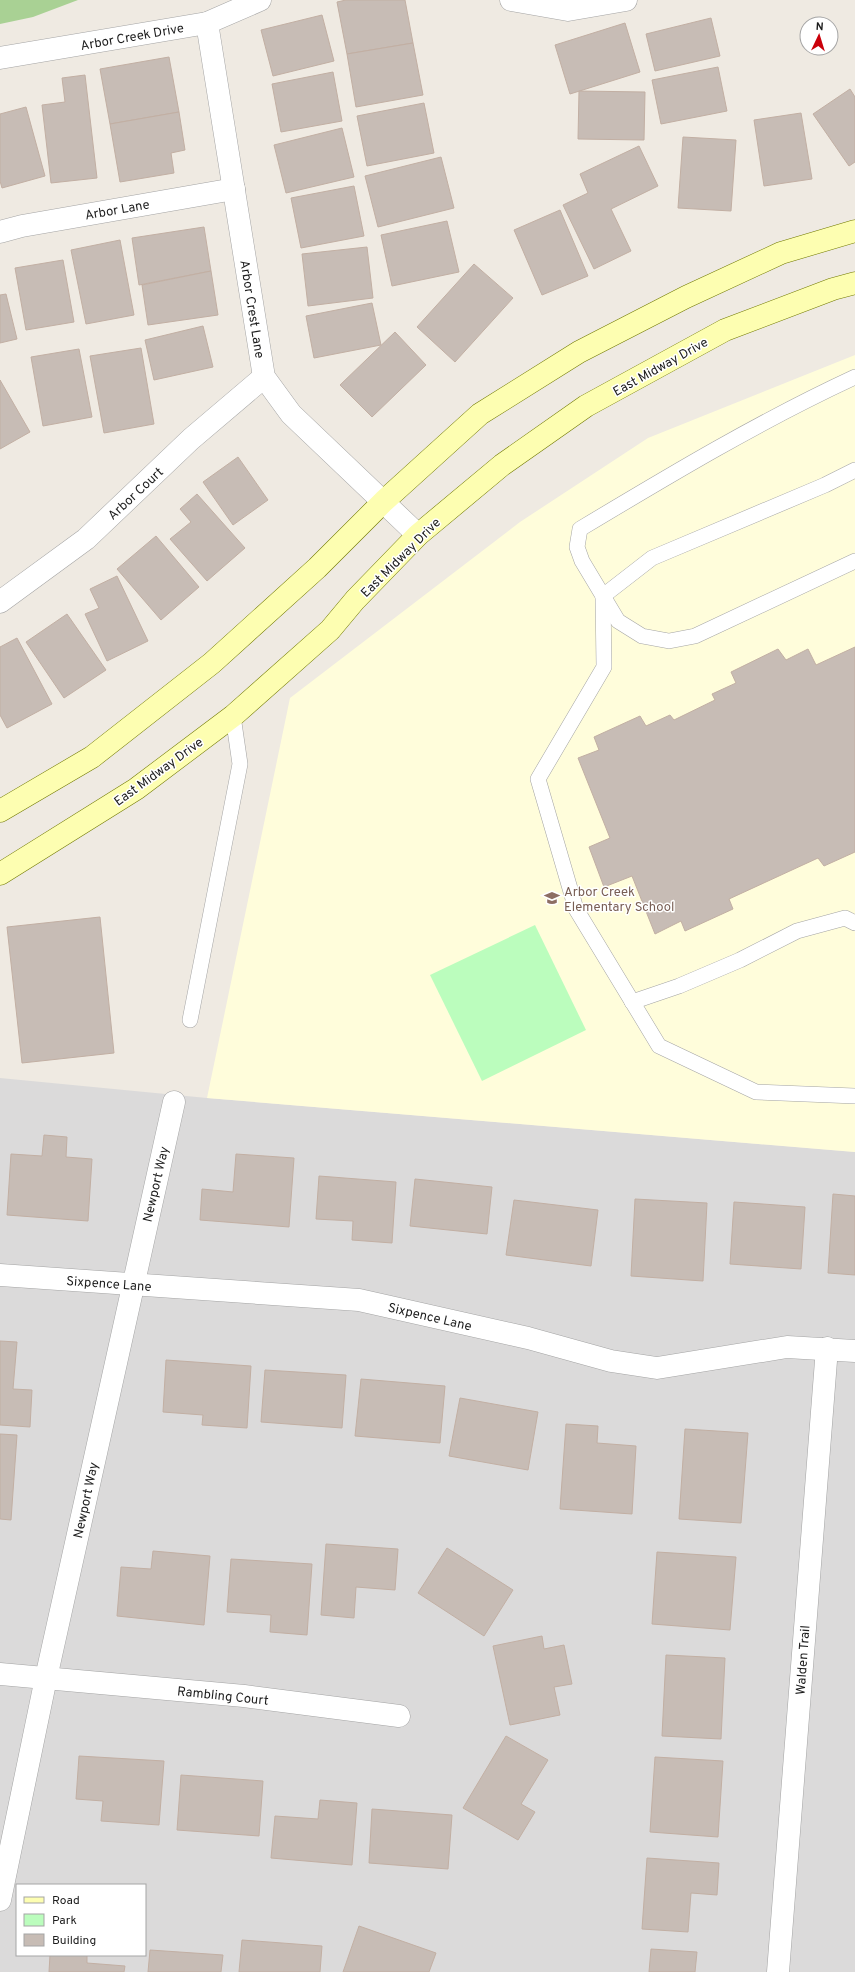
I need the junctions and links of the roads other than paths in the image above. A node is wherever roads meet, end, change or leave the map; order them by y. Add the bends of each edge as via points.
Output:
1 (260, 0) edge
2 (511, 0) edge
3 (626, 0) edge
4 (206, 23) junction
5 (0, 58) edge
6 (234, 189) junction
7 (855, 231) edge
8 (0, 232) edge
9 (855, 283) edge
10 (264, 377) junction
11 (855, 377) edge
12 (855, 470) edge
13 (384, 502) junction
14 (418, 535) junction
15 (855, 561) edge
16 (603, 596) junction
17 (0, 602) edge
18 (233, 716) junction
19 (0, 811) edge
20 (0, 874) edge
21 (855, 923) edge
22 (632, 1002) junction
23 (190, 1020) dead end
24 (855, 1096) edge
25 (174, 1102) dead end
26 (0, 1275) edge
27 (133, 1284) junction
28 (826, 1348) junction
29 (855, 1351) edge
30 (0, 1674) edge
31 (46, 1678) junction
32 (399, 1716) dead end
33 (0, 1900) edge
34 (778, 1972) edge

1 - 4 street, Arbor Creek Drive
2 - 3 street via 568,10
4 - 5 street, Arbor Creek Drive
4 - 6 street, Arbor Crest Lane
6 - 8 street, Arbor Lane
6 - 10 street, Arbor Crest Lane
7 - 13 main road via 781,253 686,297 579,352 480,414
9 - 14 main road, East Midway Drive via 725,330 586,406 502,466
10 - 13 street, Arbor Crest Lane via 291,414
10 - 17 street, Arbor Court via 191,439 86,539
11 - 16 lane via 696,459 580,529 577,547 582,561
12 - 16 lane via 652,558
13 - 14 street, Arbor Crest Lane
13 - 19 main road via 317,568 212,663 92,756
14 - 18 main road, East Midway Drive via 355,600 330,630
15 - 16 lane via 695,636 669,641 642,636 618,621
16 - 22 lane via 604,667 538,779 576,909
18 - 20 main road, East Midway Drive via 136,789
18 - 23 lane via 240,764
21 - 22 lane via 845,918 797,931 740,960 679,986
22 - 24 lane via 659,1046 756,1092
25 - 27 street, Newport Way
26 - 27 street, Sixpence Lane
27 - 28 street, Sixpence Lane via 359,1300 528,1338 611,1361 657,1368 787,1347
27 - 31 street, Newport Way
28 - 29 street, Sixpence Lane
28 - 34 street, Walden Trail
30 - 31 street, Rambling Court
31 - 32 street, Rambling Court via 244,1696
31 - 33 street, Newport Way

